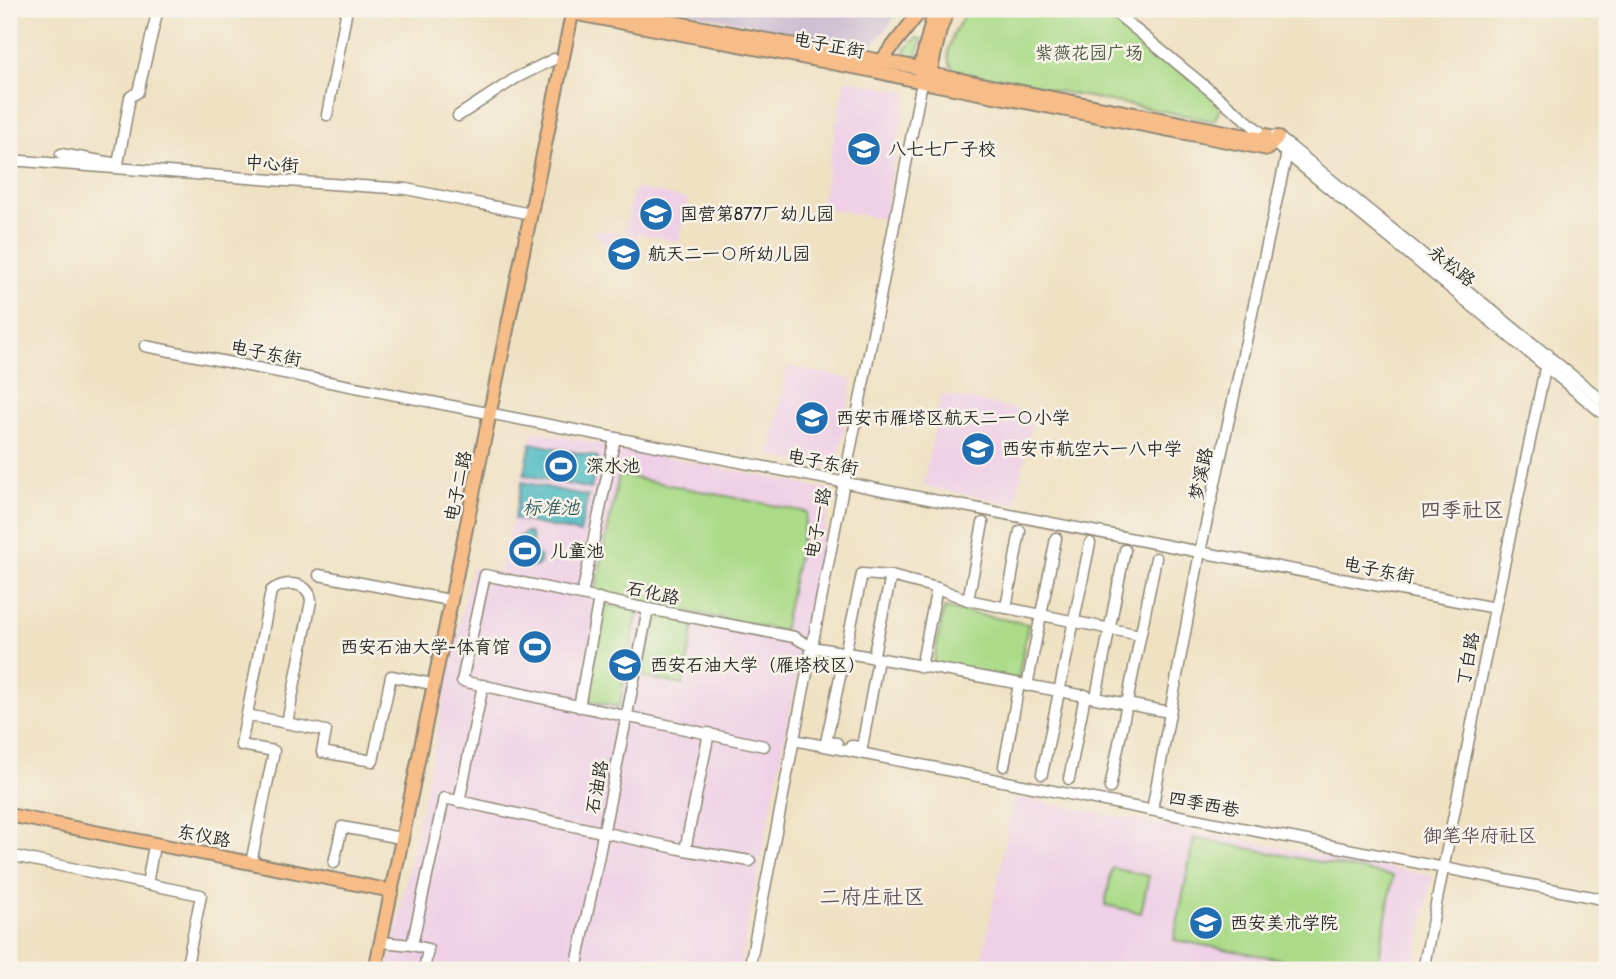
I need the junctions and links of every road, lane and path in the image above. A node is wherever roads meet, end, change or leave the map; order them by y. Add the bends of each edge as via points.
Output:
1 (158, 9) edge
2 (346, 9) edge
3 (601, 9) edge
4 (922, 9) edge
5 (935, 9) edge
6 (948, 9) edge
7 (1111, 9) edge
8 (569, 10) edge
9 (554, 59) junction
10 (882, 60) junction
11 (874, 71) junction
12 (924, 75) junction
13 (327, 115) dead end
14 (458, 116) dead end
15 (1272, 138) junction
16 (1289, 150) junction
17 (61, 154) dead end
18 (9, 160) edge
19 (527, 214) junction
20 (145, 346) dead end
21 (1546, 359) junction
22 (1607, 404) edge
23 (487, 412) junction
24 (1607, 417) edge
25 (615, 438) junction
26 (843, 482) junction
27 (983, 523) dead end
28 (1020, 531) dead end
29 (1056, 537) dead end
30 (1090, 543) dead end
31 (1125, 550) dead end
32 (1200, 552) junction
33 (1156, 558) dead end
34 (319, 575) dead end
35 (891, 576) junction
36 (937, 588) junction
37 (582, 595) junction
38 (599, 598) junction
39 (444, 599) junction
40 (968, 600) junction
41 (1006, 608) junction
42 (1495, 608) junction
43 (648, 609) junction
44 (1040, 615) junction
45 (1074, 622) junction
46 (1110, 629) junction
47 (1140, 635) junction
48 (812, 647) junction
49 (846, 653) junction
50 (875, 658) junction
51 (921, 667) junction
52 (427, 682) junction
53 (483, 685) junction
54 (1023, 685) junction
55 (1059, 691) junction
56 (1085, 695) junction
57 (1096, 697) junction
58 (1127, 703) junction
59 (579, 707) junction
60 (1169, 712) junction
61 (247, 715) junction
62 (626, 716) junction
63 (287, 723) junction
64 (709, 733) junction
65 (794, 740) junction
66 (764, 746) dead end
67 (1004, 766) dead end
68 (1042, 774) dead end
69 (1069, 779) dead end
70 (1110, 788) dead end
71 (459, 802) junction
72 (1152, 810) junction
73 (9, 815) edge
74 (9, 823) edge
75 (604, 833) junction
76 (395, 837) junction
77 (685, 850) junction
78 (153, 851) junction
79 (9, 855) edge
80 (750, 861) dead end
81 (251, 863) junction
82 (334, 863) dead end
83 (1443, 867) junction
84 (147, 884) junction
85 (387, 893) junction
86 (1607, 900) edge
87 (381, 942) junction
88 (412, 946) junction
89 (186, 970) edge
90 (368, 970) edge
91 (375, 970) edge
92 (424, 970) edge
93 (576, 970) edge
94 (749, 970) edge
95 (1423, 970) edge

1 - 17 street via 138,92 130,97 118,164
2 - 13 street
3 - 10 main road, 电子正街
4 - 10 main road
5 - 12 main road, 电子一路
6 - 12 main road, 电子一路
7 - 15 street, 永松路
8 - 9 main road, 电子二路
8 - 11 main road, 电子正街
8 - 19 main road, 电子二路
9 - 14 street
9 - 19 main road, 电子二路
10 - 11 main road
10 - 12 main road, 电子正街
11 - 12 main road, 电子正街
12 - 15 main road
12 - 26 street, 电子一路
15 - 16 street, 永松路
16 - 21 street, 永松路
16 - 32 street, 梦溪路
18 - 19 street, 中心街 via 406,189
19 - 23 main road, 电子二路
20 - 23 street, 电子东街
21 - 22 street, 永松路
21 - 24 street, 永松路
21 - 42 street, 丁白路
23 - 25 street, 电子东街
23 - 39 main road, 电子二路
23 - 85 main road, 电子二路
25 - 26 street, 电子东街
25 - 37 street
26 - 32 street, 电子东街
26 - 48 street, 电子一路
27 - 40 street
28 - 41 street
29 - 44 street
30 - 45 street
31 - 46 street
32 - 42 street, 电子东街
32 - 60 street, 梦溪路
33 - 47 street
34 - 39 street
35 - 36 street
35 - 49 street via 862,575
35 - 50 street
36 - 40 street
36 - 51 street
37 - 38 street, 石化路
37 - 53 street, 石化路 via 485,575 462,681
38 - 43 street, 石化路
38 - 59 street
39 - 52 main road, 电子二路
40 - 41 street
41 - 44 street
42 - 83 street, 丁白路
43 - 48 street, 石化路 via 794,637
43 - 62 street, 石油路
44 - 45 street
44 - 54 street
45 - 46 street
45 - 55 street
46 - 47 street
46 - 57 street
47 - 58 street
48 - 49 street, 石化路
48 - 65 street, 电子一路
49 - 50 street, 石化路
49 - 50 street via 826,742 862,747
50 - 51 street, 石化路
51 - 54 street, 石化路
52 - 63 street via 391,676 373,761 322,751 326,730
52 - 76 main road, 电子二路
53 - 59 street
53 - 71 street
54 - 55 street, 石化路
54 - 67 street
55 - 56 street, 石化路
55 - 68 street
56 - 57 street, 石化路
56 - 69 street
57 - 58 street, 石化路
58 - 60 street, 石化路
58 - 70 street
59 - 62 street
60 - 72 street, 梦溪路
61 - 63 street
61 - 63 street via 271,591 285,583 311,593
61 - 81 street via 241,745 274,751
62 - 64 street
62 - 75 street, 石油路
64 - 66 street
64 - 77 street
65 - 72 street, 四季西巷
65 - 94 street, 电子一路
71 - 75 street
71 - 88 street via 444,798
72 - 83 street, 四季西巷
73 - 81 main road, 东仪路
74 - 78 main road, 东仪路
75 - 77 street
75 - 93 street, 石油路
76 - 82 street via 342,827
76 - 85 main road, 电子二路
77 - 80 street
78 - 84 street
78 - 85 main road, 东仪路
79 - 84 street
81 - 85 main road, 东仪路
83 - 86 street, 四季西巷
83 - 95 street, 丁白路
84 - 89 street via 201,895
85 - 87 main road, 电子二路
85 - 90 main road, 电子二路
87 - 88 street
87 - 91 main road, 电子二路
88 - 92 street via 428,949

